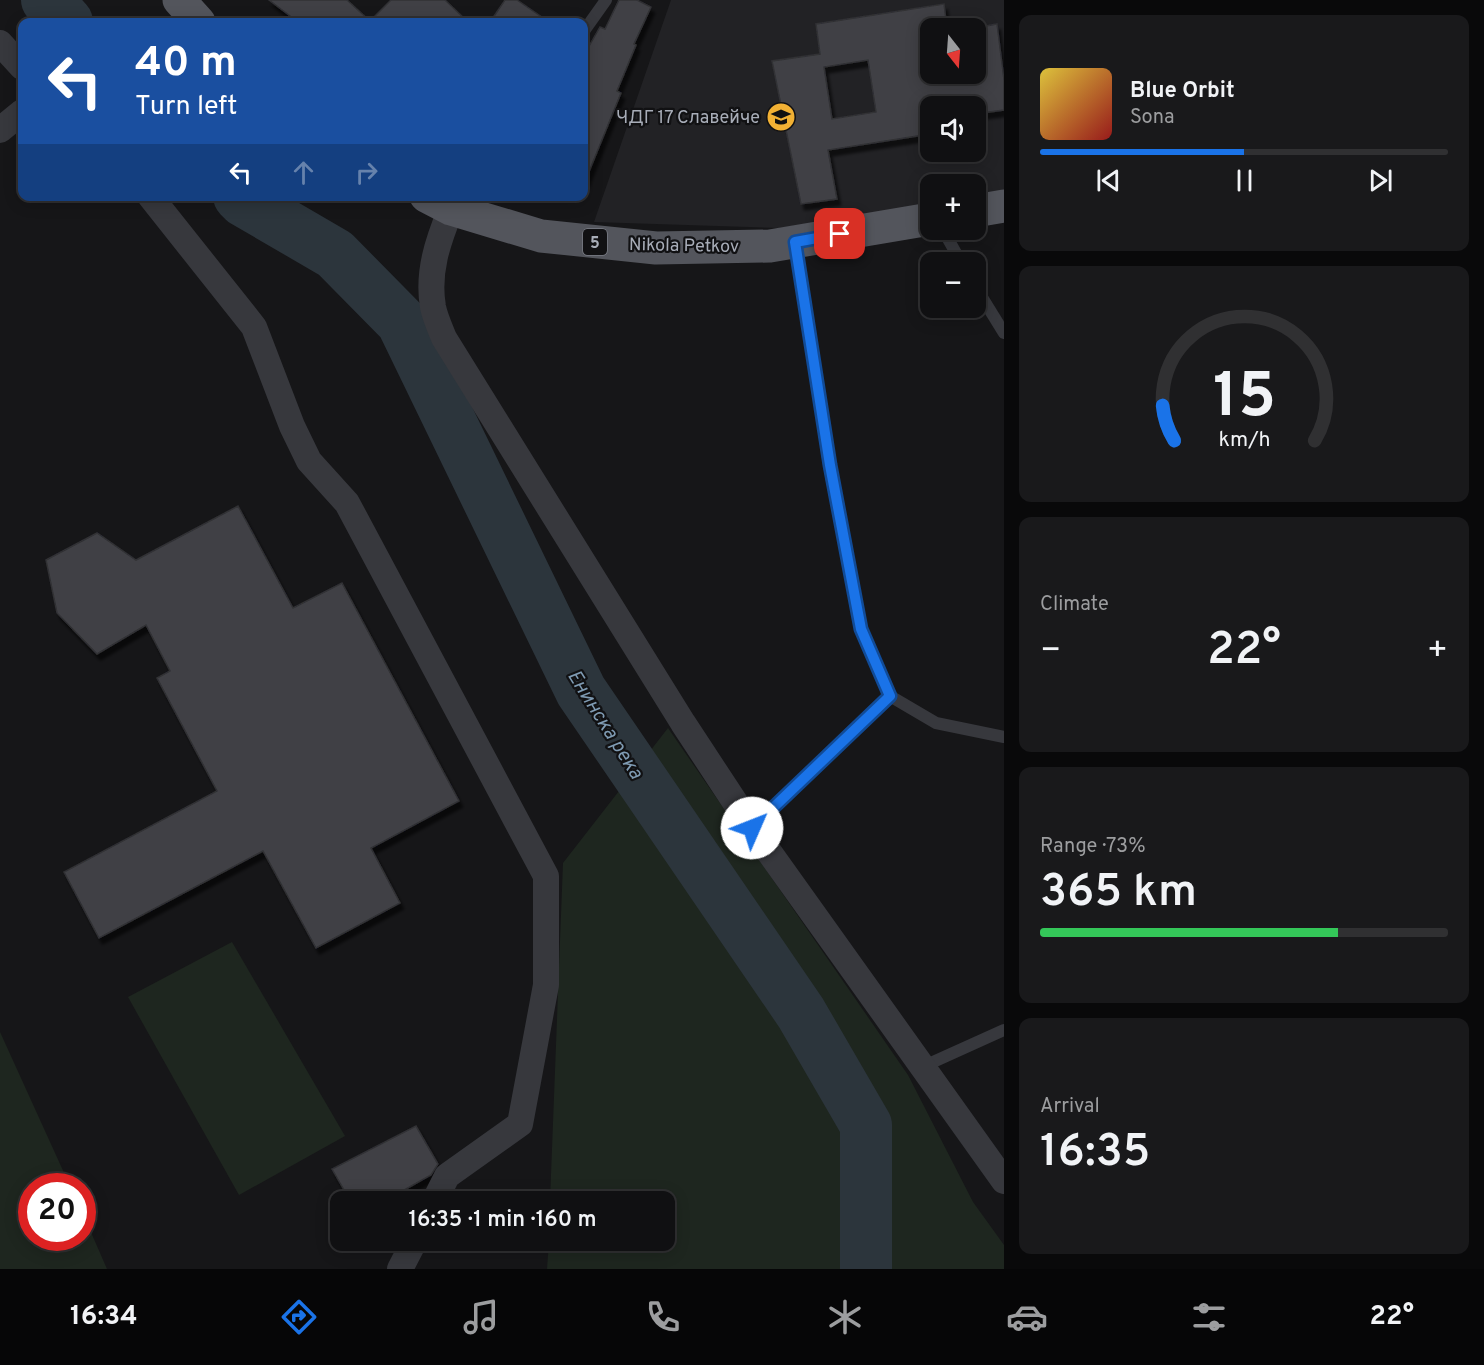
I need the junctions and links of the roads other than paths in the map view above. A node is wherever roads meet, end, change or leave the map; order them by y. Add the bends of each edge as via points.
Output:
1 (179, 0) edge
2 (606, 0) edge
3 (196, 18) edge
4 (588, 25) edge
5 (0, 43) edge
6 (18, 63) edge
7 (18, 115) edge
8 (0, 130) edge
9 (154, 201) edge
10 (446, 201) edge
11 (1004, 206) edge
12 (986, 209) edge
13 (920, 221) edge
14 (783, 244) junction
15 (986, 304) edge
16 (1004, 333) edge
17 (890, 696) junction
18 (1004, 737) edge
19 (752, 828) junction
20 (1004, 1030) edge
21 (922, 1067) junction
22 (1004, 1181) edge
23 (440, 1191) edge
24 (409, 1251) edge
25 (400, 1269) edge

1 - 3 main road
2 - 4 lane
5 - 6 street
7 - 8 street
9 - 23 street via 254,327 309,461 347,503 546,876 546,985 520,1124 447,1176
10 - 14 main road, Nikola Petkov / 5 via 541,236 656,248
10 - 19 street via 430,283 433,309 444,338 682,723
11 - 12 main road
13 - 14 main road, 5
14 - 17 lane via 861,629
15 - 16 lane
17 - 18 lane via 936,723
17 - 19 lane
19 - 21 street
20 - 21 lane
21 - 22 street
24 - 25 street

